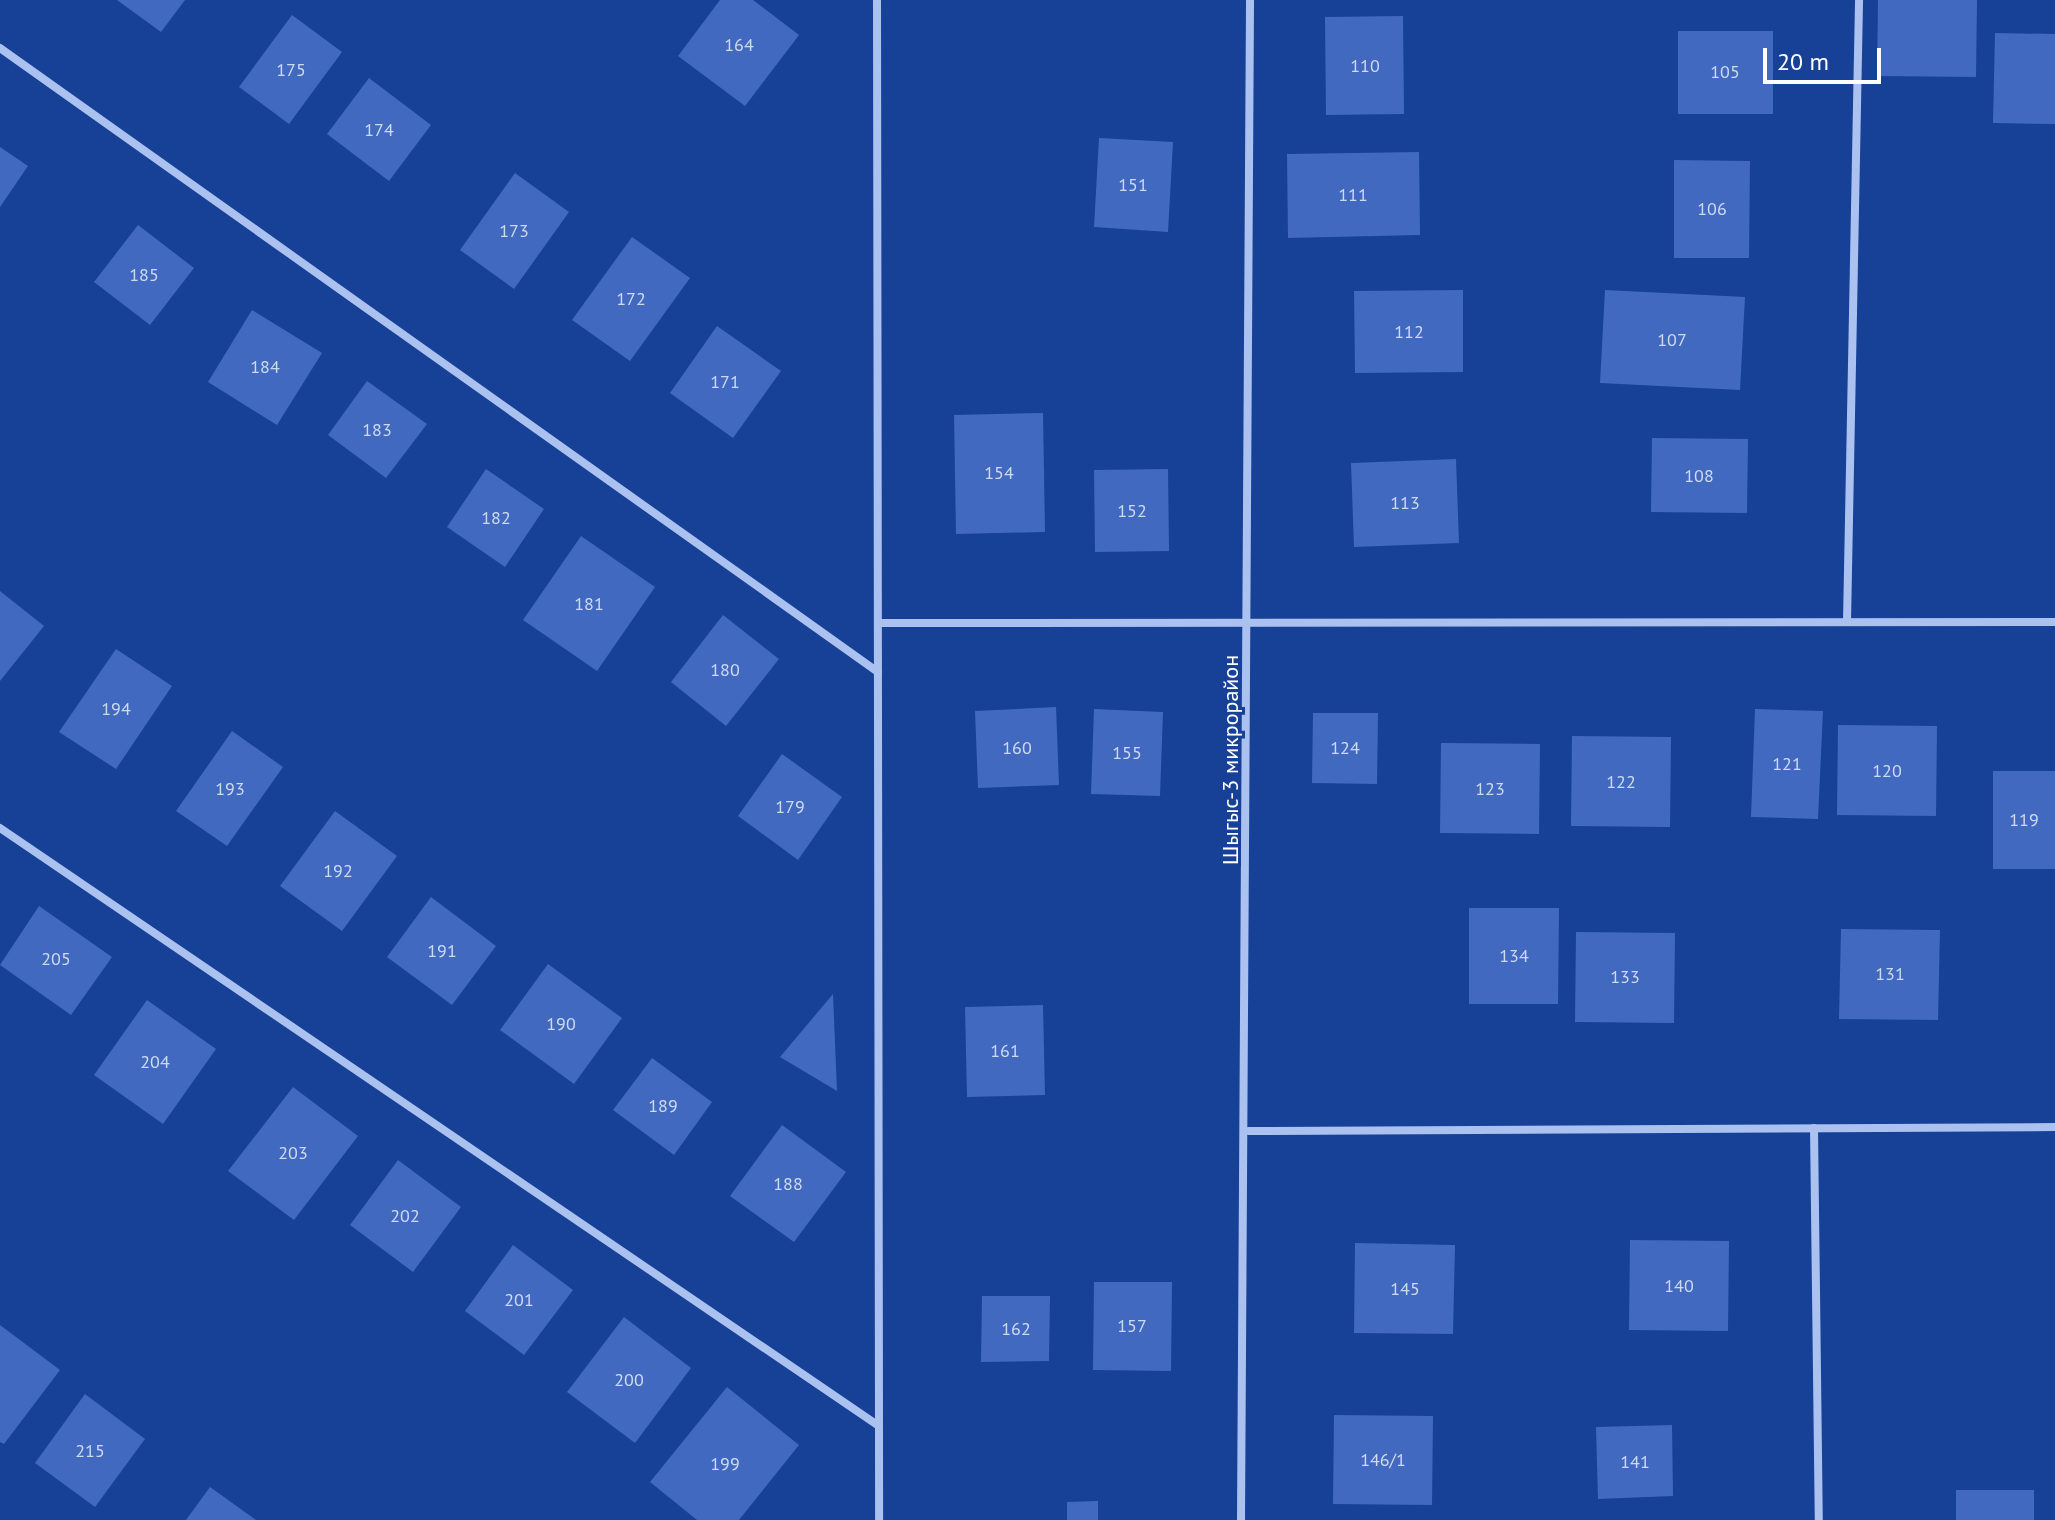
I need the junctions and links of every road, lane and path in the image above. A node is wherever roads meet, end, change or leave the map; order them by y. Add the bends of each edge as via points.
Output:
1 (877, 0) edge
2 (1250, 0) edge
3 (1859, 0) edge
4 (0, 48) edge
5 (1249, 622) junction
6 (1847, 622) junction
7 (2055, 622) edge
8 (878, 623) junction
9 (878, 672) junction
10 (0, 828) edge
11 (2055, 1127) edge
12 (1814, 1128) junction
13 (1249, 1131) junction
14 (879, 1426) junction
15 (879, 1520) edge
16 (1241, 1520) edge
17 (1819, 1520) edge

1 - 8 street
2 - 5 street, Шыгыс-3 микрорайон
3 - 6 street
4 - 9 street
5 - 6 street
5 - 8 street
5 - 13 street, Шыгыс-3 микрорайон
6 - 7 street
8 - 9 street
9 - 14 street
10 - 14 street
11 - 12 street
12 - 13 street
12 - 17 street
13 - 16 street, Шыгыс-3 микрорайон
14 - 15 street

